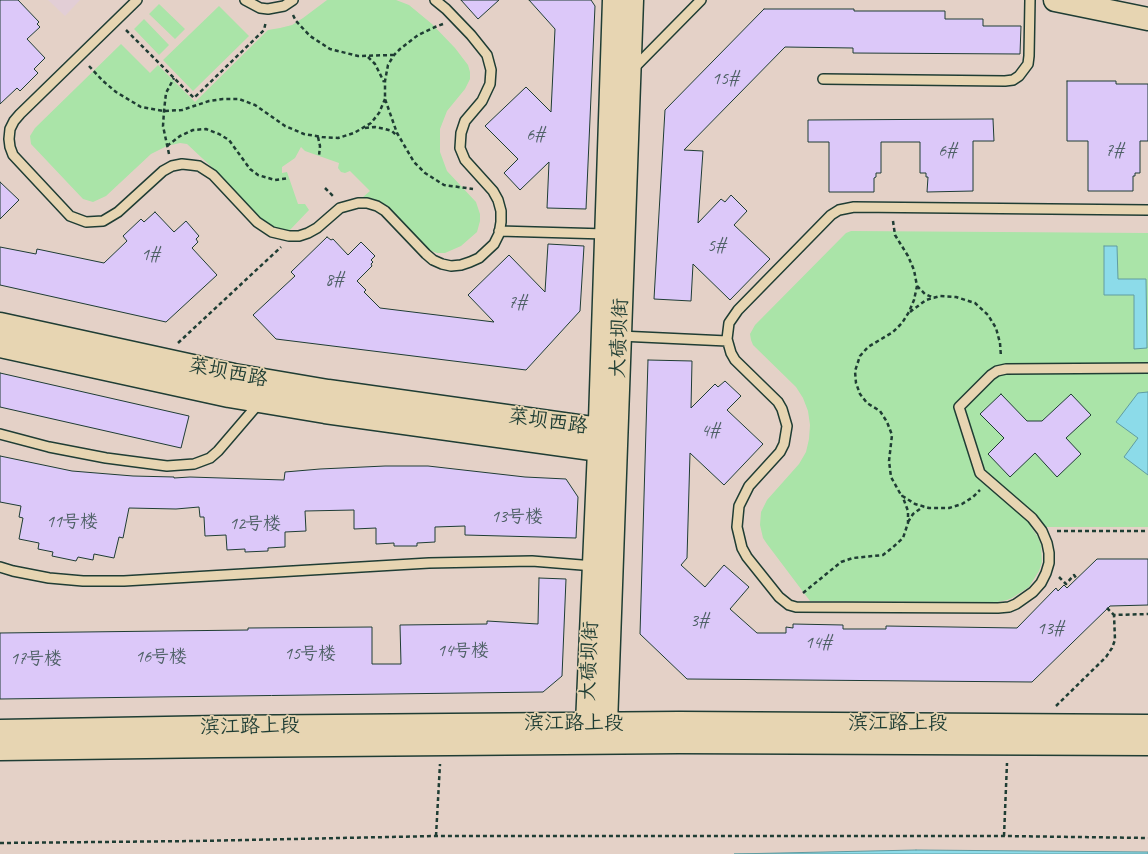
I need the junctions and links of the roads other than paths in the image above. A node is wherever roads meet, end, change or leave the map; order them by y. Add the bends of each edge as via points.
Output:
1 (137, 0) edge
2 (246, 0) edge
3 (435, 0) edge
4 (614, 0) edge
5 (632, 0) edge
6 (701, 0) edge
7 (1030, 0) edge
8 (1055, 0) edge
9 (290, 2) edge
10 (1148, 19) edge
11 (630, 73) junction
12 (823, 79) dead end
13 (1148, 210) edge
14 (499, 230) junction
15 (615, 235) junction
16 (0, 324) edge
17 (620, 336) junction
18 (727, 341) junction
19 (0, 346) edge
20 (1148, 368) edge
21 (261, 401) junction
22 (0, 434) edge
23 (605, 441) junction
24 (594, 566) junction
25 (0, 567) edge
26 (1148, 726) edge
27 (0, 731) edge
28 (595, 731) junction
29 (1148, 744) edge
30 (0, 749) edge

1 - 14 lane via 14,121 10,129 8,139 13,155 70,216 86,222 103,221 111,217 163,171 182,164 199,166 207,170 264,228 280,235 308,233 340,208 367,203 385,211 433,260 451,266 479,258 494,244
2 - 9 lane via 260,8 268,9
3 - 14 lane via 471,35 486,55 491,70 490,84 482,101 465,121 460,148 465,160 498,200 501,211
4 - 15 street, 大碛坝街
5 - 11 street, 大碛坝街
6 - 11 lane
7 - 12 lane via 1028,64 1013,80
8 - 10 street
11 - 15 street, 大碛坝街
13 - 18 lane via 846,208 831,215 738,310 729,323
14 - 15 lane
15 - 17 street, 大碛坝街
15 - 23 street, 大碛坝街
16 - 23 street, 菜坝西路 via 234,375
17 - 18 lane
17 - 23 street, 大碛坝街
18 - 20 lane via 735,360 778,402 785,417 786,435 780,452 749,486 739,506 737,527 742,548 779,598 789,605 804,608 998,608 1016,604 1033,592 1046,574 1049,553 1047,543 1032,518 980,473 959,407 991,375 1003,370
19 - 21 street, 菜坝西路
21 - 22 lane via 218,451 210,458 194,464 167,466 106,458
21 - 23 street, 菜坝西路 via 325,412
23 - 24 street, 大碛坝街
23 - 28 street, 大碛坝街
24 - 25 lane via 532,561 429,563 124,581 49,578
24 - 28 street, 大碛坝街
26 - 28 street, 滨江路上段 via 695,723
27 - 28 street, 滨江路上段 via 220,727
28 - 29 street, 滨江路上段 via 1008,743
28 - 30 street, 滨江路上段 via 441,744

